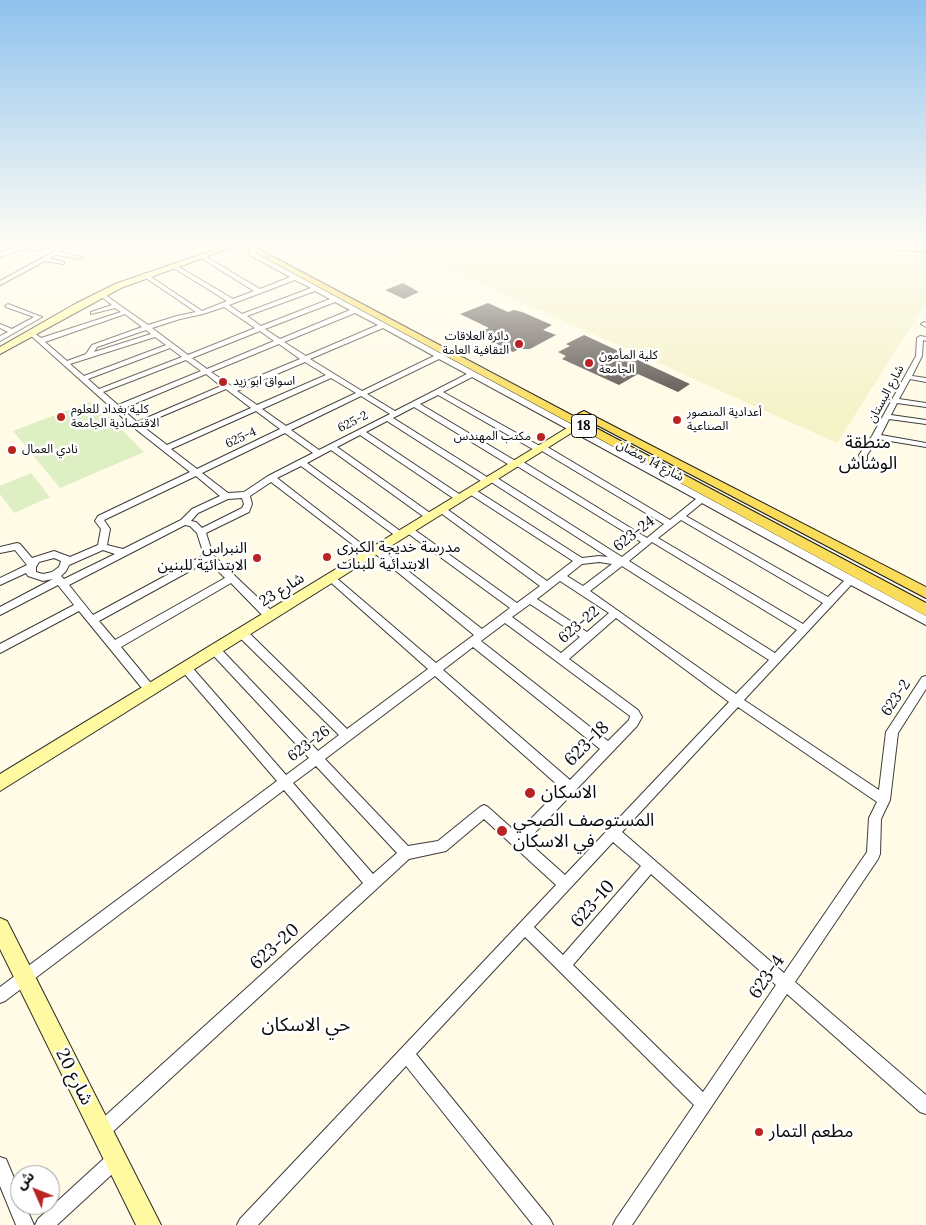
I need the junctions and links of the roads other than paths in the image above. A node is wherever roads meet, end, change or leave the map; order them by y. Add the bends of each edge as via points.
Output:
1 (90, 300) edge
2 (110, 300) edge
3 (182, 300) edge
4 (284, 300) edge
5 (333, 300) edge
6 (338, 300) edge
7 (343, 300) edge
8 (359, 300) edge
9 (232, 301) edge
10 (224, 304) junction
11 (117, 305) junction
12 (8, 306) dead end
13 (356, 310) junction
14 (126, 312) junction
15 (93, 313) dead end
16 (201, 313) junction
17 (242, 316) junction
18 (384, 325) junction
19 (0, 326) edge
20 (148, 328) junction
21 (260, 329) junction
22 (13, 332) junction
23 (31, 333) junction
24 (156, 334) junction
25 (923, 338) edge
26 (0, 339) edge
27 (40, 341) junction
28 (280, 341) junction
29 (171, 345) junction
30 (0, 351) edge
31 (88, 356) junction
32 (440, 356) junction
33 (188, 357) junction
34 (922, 357) edge
35 (305, 358) junction
36 (66, 363) junction
37 (207, 371) junction
38 (473, 374) junction
39 (331, 375) junction
40 (908, 377) junction
41 (83, 379) junction
42 (926, 380) edge
43 (230, 388) junction
44 (98, 392) junction
45 (438, 392) junction
46 (361, 394) junction
47 (510, 394) junction
48 (532, 398) junction
49 (896, 401) junction
50 (414, 404) junction
51 (926, 405) edge
52 (117, 408) junction
53 (257, 408) junction
54 (605, 413) dead end
55 (391, 416) junction
56 (887, 417) junction
57 (595, 420) junction
58 (926, 422) edge
59 (136, 425) junction
60 (576, 426) junction
61 (286, 429) junction
62 (361, 432) junction
63 (876, 436) junction
64 (926, 445) edge
65 (332, 447) junction
66 (540, 448) junction
67 (165, 449) junction
68 (319, 454) junction
69 (864, 458) dead end
70 (642, 461) junction
71 (302, 462) junction
72 (516, 463) junction
73 (195, 472) junction
74 (271, 478) junction
75 (490, 480) junction
76 (246, 495) junction
77 (465, 495) junction
78 (226, 496) junction
79 (702, 499) junction
80 (436, 513) junction
81 (680, 516) junction
82 (184, 522) junction
83 (670, 524) junction
84 (201, 532) junction
85 (404, 532) junction
86 (649, 540) junction
87 (102, 547) junction
88 (0, 550) edge
89 (372, 552) junction
90 (124, 553) junction
91 (209, 556) junction
92 (580, 561) junction
93 (67, 562) junction
94 (621, 562) junction
95 (32, 566) junction
96 (560, 576) junction
97 (232, 578) junction
98 (331, 578) junction
99 (59, 580) junction
100 (850, 580) junction
101 (0, 582) edge
102 (547, 586) junction
103 (584, 591) junction
104 (926, 593) edge
105 (530, 598) junction
106 (829, 602) junction
107 (81, 606) junction
108 (517, 608) junction
109 (926, 610) edge
110 (0, 611) edge
111 (616, 613) junction
112 (270, 616) junction
113 (506, 617) junction
114 (92, 620) junction
115 (926, 621) edge
116 (804, 629) junction
117 (242, 633) junction
118 (587, 637) junction
119 (477, 638) junction
120 (114, 646) junction
121 (0, 649) edge
122 (215, 650) junction
123 (561, 659) junction
124 (776, 659) junction
125 (186, 668) junction
126 (436, 669) junction
127 (926, 680) edge
128 (150, 690) junction
129 (737, 701) junction
130 (892, 732) joint
131 (347, 736) junction
132 (608, 748) junction
133 (317, 758) junction
134 (0, 783) edge
135 (285, 783) junction
136 (569, 787) junction
137 (884, 800) junction
138 (613, 833) junction
139 (518, 841) junction
140 (406, 853) junction
141 (650, 865) junction
142 (373, 884) junction
143 (565, 884) junction
144 (0, 928) edge
145 (525, 928) junction
146 (563, 966) junction
147 (24, 978) junction
148 (786, 983) junction
149 (0, 996) edge
150 (406, 1054) junction
151 (704, 1104) junction
152 (926, 1106) edge
153 (101, 1131) junction
154 (116, 1159) junction
155 (0, 1165) edge
156 (25, 1225) edge
157 (44, 1225) edge
158 (150, 1225) edge
159 (246, 1225) edge
160 (544, 1225) edge
161 (622, 1225) edge

1 - 23 street
2 - 11 street
3 - 16 street
4 - 17 street
5 - 21 street
6 - 13 street
7 - 48 main road, شارع 14 رمضان / 18
8 - 57 main road, شارع 14 رمضان / 18
9 - 10 street
10 - 16 street
10 - 17 street
11 - 14 street
11 - 15 street
12 - 22 street via 39,317
13 - 18 street
13 - 28 street
14 - 20 street
14 - 27 street
16 - 20 street
17 - 21 street
18 - 32 street
18 - 35 street
19 - 22 street
20 - 24 street
20 - 31 street via 94,346
21 - 28 street
21 - 33 street
22 - 26 street
23 - 27 street
23 - 30 street
24 - 29 street
24 - 31 street
25 - 34 street, شارع البستان
27 - 36 street
28 - 35 street
28 - 37 street
29 - 33 street
29 - 41 street
31 - 36 street
32 - 38 street
32 - 46 street, 625-4
33 - 37 street
33 - 44 street
34 - 40 street, شارع البستان
35 - 39 street
35 - 43 street
36 - 41 street
37 - 43 street
37 - 52 street
38 - 45 street, 625-2
38 - 47 street
39 - 46 street
39 - 53 street
40 - 42 street
40 - 49 street, شارع البستان
41 - 44 street
43 - 53 street
43 - 59 street
44 - 52 street
45 - 50 street, 625-2
45 - 66 street
46 - 55 street
46 - 61 street, 625-4
47 - 48 main road
47 - 60 street
48 - 60 main road, شارع 14 رمضان / 18
49 - 51 street
49 - 56 street, شارع البستان
50 - 55 street, 625-2
50 - 72 street
52 - 59 street
53 - 61 street
53 - 67 street
54 - 57 main road
55 - 62 street, 625-2
55 - 75 street
56 - 58 street
56 - 63 street, شارع البستان
57 - 104 main road, شارع 14 رمضان / 18
59 - 67 street
60 - 66 street, شارع 23
60 - 70 main road, شارع 14 رمضان / 18
61 - 68 street
61 - 73 street, 625-4
62 - 65 street, 625-2
62 - 77 street
63 - 64 street
63 - 69 street, شارع البستان
65 - 68 street, 625-2
65 - 80 street
66 - 72 street, شارع 23
66 - 83 street
67 - 73 street
68 - 71 street, 625-2
70 - 79 street
70 - 109 main road, شارع 14 رمضان / 18
71 - 74 street, 625-2
71 - 85 street
72 - 75 street, شارع 23
72 - 86 street
73 - 78 street
73 - 87 street, 625-4 via 100,518 106,529
74 - 76 street, 625-2
74 - 89 street
75 - 77 street, شارع 23
75 - 94 street
76 - 78 street
76 - 84 street via 246,510
77 - 80 street, شارع 23
77 - 92 street
78 - 82 street via 195,511
79 - 81 street, 623-24
79 - 100 street
80 - 85 street, شارع 23
80 - 102 street
81 - 83 street, 623-24
81 - 106 street
82 - 84 street via 193,524
82 - 90 street
83 - 86 street, 623-24
84 - 91 street
85 - 89 street, شارع 23
85 - 108 street
86 - 94 street, 623-24
86 - 116 street
87 - 90 street
87 - 93 street
88 - 95 street via 17,546
89 - 98 street, شارع 23
89 - 119 street
90 - 99 street
91 - 97 street
91 - 114 street
92 - 94 street
92 - 96 street, 623-26
93 - 95 street via 64,556 54,554 42,557
93 - 99 street
94 - 103 street, 623-24
94 - 124 street
95 - 99 street via 30,571 34,577
95 - 101 street
96 - 102 street, 623-26
96 - 103 street
97 - 112 street
97 - 120 street
98 - 112 street, شارع 23
98 - 126 street
99 - 107 street
99 - 110 street
100 - 106 street
100 - 115 street
102 - 105 street, 623-26
103 - 111 street
105 - 108 street, 623-26
105 - 118 street
106 - 116 street
107 - 114 street
107 - 121 street
108 - 113 street, 623-26
111 - 118 street, 623-22
111 - 129 street
112 - 117 street, شارع 23
113 - 119 street, 623-26
113 - 123 street
114 - 120 street
116 - 124 street
117 - 122 street, شارع 23
117 - 131 street
118 - 123 street, 623-22
119 - 126 street, 623-26
119 - 132 street
120 - 128 street
122 - 125 street, شارع 23
122 - 133 street
123 - 132 street, 623-18 via 634,713 633,723
124 - 129 street
125 - 128 street, شارع 23
125 - 135 street
126 - 131 street, 623-26
126 - 136 street
127 - 130 street, 623-2
128 - 134 street, شارع 23
129 - 137 street
129 - 138 street
130 - 137 street, 623-4
131 - 133 street, 623-26
132 - 136 street, 623-18
133 - 135 street, 623-26
133 - 140 street
135 - 142 street
135 - 147 street, 623-26
136 - 139 street, 623-18
137 - 148 street, 623-4 via 876,818 873,854
138 - 141 street
138 - 143 street
139 - 140 street via 484,811 441,847
139 - 143 street
140 - 142 street, 623-20
141 - 146 street, 623-10
141 - 148 street
142 - 153 street, 623-20
143 - 145 street
144 - 147 street, شارع 20
145 - 146 street
145 - 150 street
146 - 151 street
147 - 149 street, 623-26
147 - 153 street, شارع 20
148 - 151 street, 623-4
148 - 152 street
150 - 159 street
150 - 160 street
151 - 161 street, 623-4
153 - 154 street, شارع 20
154 - 157 street
154 - 158 street, شارع 20
155 - 156 street

